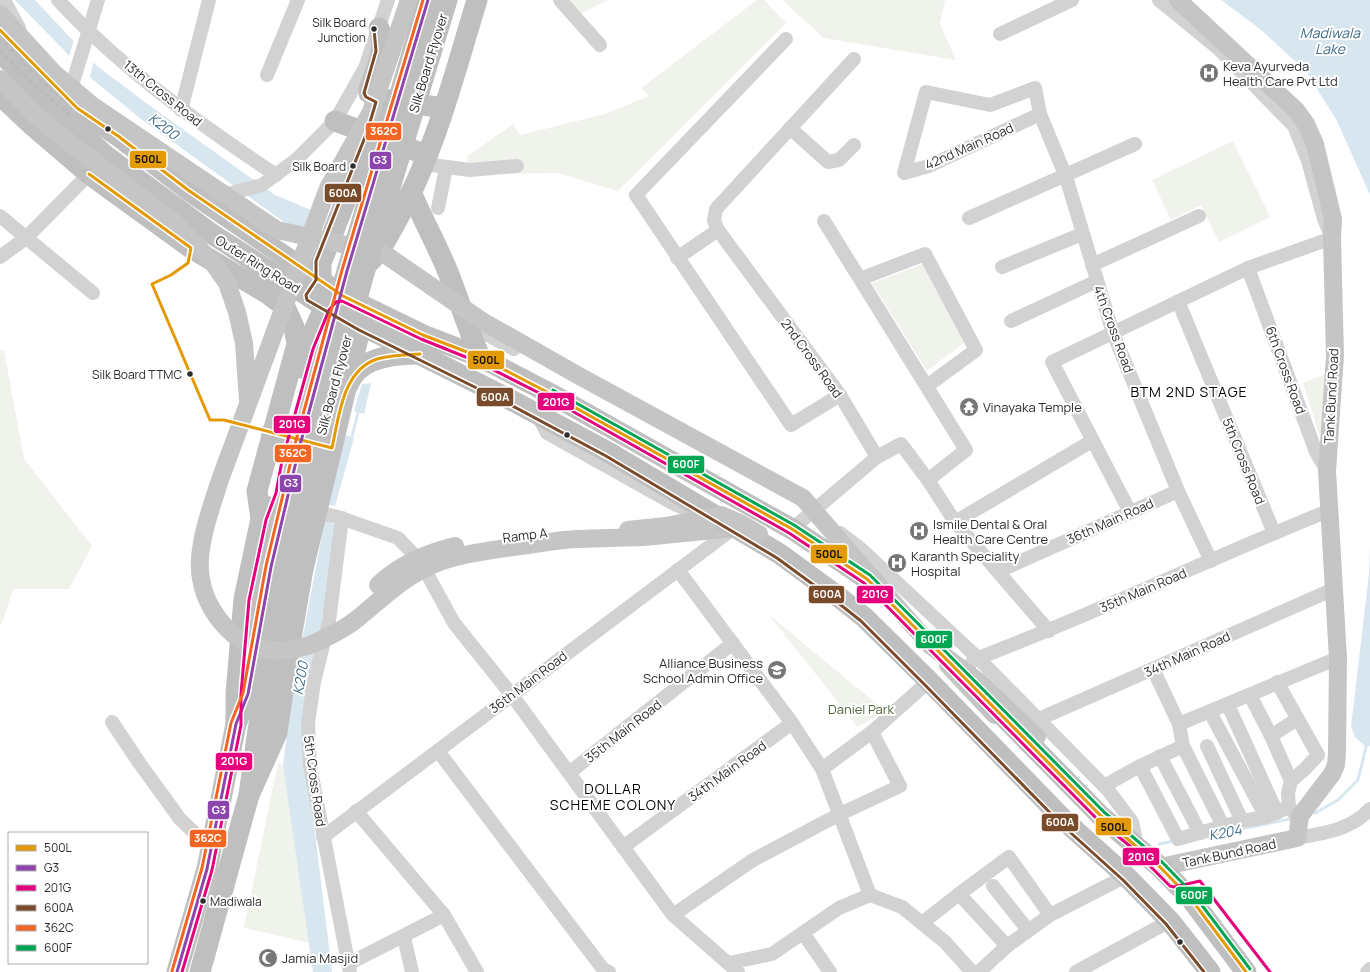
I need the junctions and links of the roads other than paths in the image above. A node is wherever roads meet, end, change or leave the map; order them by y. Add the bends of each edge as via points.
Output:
1 (4, 0) edge
2 (58, 0) edge
3 (98, 0) edge
4 (209, 0) edge
5 (298, 0) edge
6 (388, 0) edge
7 (409, 0) edge
8 (428, 0) edge
9 (447, 0) edge
10 (477, 0) edge
11 (560, 0) edge
12 (1072, 0) edge
13 (1159, 0) edge
14 (1178, 0) edge
15 (0, 14) edge
16 (379, 28) junction
17 (0, 30) edge
18 (89, 33) junction
19 (1000, 34) dead end
20 (786, 39) dead end
21 (600, 46) dead end
22 (0, 52) edge
23 (854, 59) dead end
24 (267, 75) dead end
25 (75, 76) junction
26 (0, 79) edge
27 (0, 95) edge
28 (382, 99) junction
29 (444, 108) junction
30 (181, 110) junction
31 (1040, 114) junction
32 (335, 121) junction
33 (790, 128) junction
34 (372, 134) junction
35 (1135, 144) dead end
36 (854, 145) dead end
37 (426, 160) junction
38 (517, 166) dead end
39 (446, 168) junction
40 (89, 174) junction
41 (276, 175) junction
42 (1066, 177) junction
43 (230, 193) junction
44 (412, 194) junction
45 (438, 208) dead end
46 (0, 216) edge
47 (1199, 216) dead end
48 (969, 218) dead end
49 (824, 220) dead end
50 (236, 222) junction
51 (718, 230) junction
52 (1082, 234) junction
53 (26, 238) junction
54 (1332, 238) junction
55 (0, 257) edge
56 (678, 258) junction
57 (1092, 265) junction
58 (1002, 267) dead end
59 (1248, 268) junction
60 (279, 277) junction
61 (860, 279) junction
62 (1097, 281) junction
63 (93, 293) dead end
64 (268, 294) junction
65 (319, 295) junction
66 (1178, 301) junction
67 (363, 317) junction
68 (1011, 321) dead end
69 (465, 322) junction
70 (1113, 332) junction
71 (420, 354) junction
72 (480, 357) junction
73 (927, 386) junction
74 (840, 395) junction
75 (342, 402) junction
76 (248, 407) junction
77 (278, 434) junction
78 (1092, 441) junction
79 (332, 448) junction
80 (877, 457) junction
81 (1327, 471) junction
82 (928, 480) junction
83 (1178, 491) junction
84 (1328, 511) junction
85 (810, 512) junction
86 (1130, 512) junction
87 (330, 515) junction
88 (955, 522) junction
89 (734, 528) junction
90 (792, 529) junction
91 (1274, 533) junction
92 (860, 548) junction
93 (830, 554) junction
94 (1211, 561) junction
95 (278, 569) junction
96 (678, 570) junction
97 (999, 571) junction
98 (1334, 589) junction
99 (1049, 631) junction
100 (318, 642) junction
101 (734, 643) junction
102 (930, 645) junction
103 (978, 658) junction
104 (1338, 658) junction
105 (1153, 669) junction
106 (959, 672) junction
107 (929, 681) junction
108 (1277, 682) junction
109 (511, 694) junction
110 (1250, 696) junction
111 (1228, 705) junction
112 (1210, 712) junction
113 (1039, 719) junction
114 (1297, 719) junction
115 (112, 722) dead end
116 (792, 723) junction
117 (236, 724) junction
118 (1179, 724) junction
119 (872, 732) junction
120 (1028, 736) junction
121 (1271, 736) junction
122 (1183, 746) junction
123 (1207, 746) dead end
124 (438, 751) junction
125 (1160, 756) junction
126 (1140, 766) junction
127 (822, 769) junction
128 (569, 773) junction
129 (1291, 781) junction
130 (1104, 786) junction
131 (249, 795) junction
132 (356, 811) junction
133 (1283, 813) junction
134 (840, 814) junction
135 (1367, 819) edge
136 (1242, 821) junction
137 (1223, 826) junction
138 (1200, 833) junction
139 (323, 837) junction
140 (1297, 838) junction
141 (1129, 840) junction
142 (623, 847) junction
143 (210, 848) junction
144 (1160, 868) junction
145 (1126, 876) junction
146 (993, 886) dead end
147 (959, 894) junction
148 (870, 895) junction
149 (673, 915) junction
150 (1050, 915) junction
151 (444, 916) junction
152 (1170, 922) junction
153 (922, 923) junction
154 (1028, 930) junction
155 (803, 933) junction
156 (404, 937) junction
157 (1007, 946) junction
158 (349, 968) edge
159 (730, 969) edge
160 (1370, 969) edge
161 (604, 971) edge
162 (177, 972) edge
163 (200, 972) edge
164 (412, 972) edge
165 (477, 972) edge
166 (830, 972) edge
167 (972, 972) edge
168 (979, 972) edge
169 (1076, 972) edge
170 (1210, 972) edge
171 (1220, 972) edge
172 (1239, 972) edge
173 (1246, 972) edge
174 (1367, 972) edge

1 - 25 street via 17,26
2 - 18 street, 13th Cross Road
3 - 18 street
4 - 30 street
5 - 24 street
6 - 16 street
7 - 76 main road, bridge via 371,112 328,188
8 - 95 highway, Silk Board Flyover, bridge via 347,271 300,445
9 - 95 highway, Silk Board Flyover, bridge
10 - 29 highway
11 - 21 street
12 - 19 street
13 - 54 street via 1219,49 1294,126 1308,161
14 - 54 main road, Tank Bund Road via 1230,46 1296,110 1306,124 1315,144 1325,182 1333,220
15 - 102 main road, bridge via 54,73 93,106 276,230 383,253 482,321 803,498
16 - 28 highway via 383,44 382,54 368,89 369,94
16 - 32 street via 365,68
17 - 50 highway, Outer Ring Road via 77,108
18 - 25 street
18 - 30 street, 13th Cross Road
20 - 56 street via 636,195
22 - 60 highway, Outer Ring Road via 62,116 106,156 209,232
23 - 33 street, 2nd Cross Road
25 - 43 street via 197,181 210,189
26 - 76 main road, bridge via 56,132 175,224 213,263 227,283 237,312 244,343
27 - 40 highway
28 - 29 highway
28 - 34 highway
29 - 37 highway
30 - 41 street, 13th Cross Road
31 - 31 street, 42nd Main Road via 1035,88 990,105 926,92 904,173 929,166
31 - 42 street, 4th Cross Road
32 - 34 highway
32 - 41 street via 297,159
33 - 36 street via 828,162 839,160
33 - 51 street, 2nd Cross Road via 716,209 714,221
34 - 37 highway
34 - 65 highway via 321,263
35 - 42 street
37 - 39 street
37 - 44 highway
38 - 39 street via 470,170
39 - 45 street
40 - 53 street
40 - 64 highway via 191,248
41 - 43 street via 262,184
42 - 48 street
42 - 52 street, 4th Cross Road
43 - 50 highway
44 - 65 highway via 385,243 372,260
44 - 69 highway via 462,307
46 - 53 street
47 - 57 street
49 - 61 street
50 - 65 highway, Outer Ring Road
51 - 56 street
51 - 74 street, 2nd Cross Road
52 - 57 street, 4th Cross Road
52 - 58 street
53 - 55 street
53 - 63 street
54 - 59 street
54 - 81 main road, Tank Bund Road via 1335,356
56 - 74 street via 791,425
57 - 62 street, 4th Cross Road
59 - 66 street
59 - 81 street, 6th Cross Road via 1316,452
60 - 64 highway
60 - 65 highway, Outer Ring Road
61 - 73 street
61 - 73 street via 925,254 976,350
62 - 68 street
62 - 70 street, 4th Cross Road
64 - 77 highway via 285,307 294,327 296,344
65 - 67 highway, Outer Ring Road
65 - 67 highway, Outer Ring Road via 343,296
65 - 77 highway via 308,347
66 - 70 street
66 - 91 street, 5th Cross Road
67 - 71 highway, Outer Ring Road
67 - 72 highway, Outer Ring Road via 423,335
67 - 75 highway
69 - 72 highway
69 - 85 street
70 - 78 street via 1052,362
70 - 83 street, 4th Cross Road
71 - 75 highway via 383,357 360,368 350,380
71 - 89 highway, Outer Ring Road via 608,452
72 - 90 highway, Outer Ring Road
73 - 82 street via 966,450
74 - 80 street, 2nd Cross Road
75 - 79 highway
76 - 100 main road, bridge via 207,521 200,578 208,602 224,626 248,644 264,649 284,650
77 - 79 highway
77 - 117 highway via 271,492 261,518 244,599
78 - 86 street
78 - 88 street
79 - 87 highway
80 - 82 street via 901,444
80 - 85 street
81 - 84 main road, Tank Bund Road
82 - 88 street
83 - 86 street, 36th Main Road
83 - 94 street, 4th Cross Road
84 - 91 street, 35th Main Road
84 - 98 main road, Tank Bund Road
85 - 90 street
85 - 92 street
86 - 97 street, 36th Main Road
87 - 109 street via 398,538 420,561 454,623
87 - 131 highway via 303,569 277,733
87 - 139 street, 5th Cross Road via 329,621 314,682 308,723 310,766
88 - 97 street
89 - 96 street, 36th Main Road
89 - 100 main road, bridge via 644,537 565,540 478,552 437,563 409,576 355,620
89 - 107 highway, Outer Ring Road via 780,554 840,598 864,617
90 - 93 highway, Outer Ring Road
91 - 94 street, 35th Main Road
92 - 93 highway
92 - 103 street
93 - 106 highway, Outer Ring Road via 867,579
94 - 99 street, 35th Main Road
95 - 117 highway, Silk Board Flyover via 248,694
95 - 131 highway, Silk Board Flyover
96 - 101 street
96 - 109 street, 36th Main Road
97 - 99 street
98 - 104 main road, Tank Bund Road
98 - 105 street, 34th Main Road
99 - 103 street, 35th Main Road
100 - 171 main road, Ramp A, bridge via 401,566 431,552 492,539 565,530 627,530 666,526 721,515 740,523 804,562 860,608 1178,919
101 - 116 street
101 - 128 street, 35th Main Road
102 - 120 main road, bridge via 979,682
102 - 172 main road, bridge via 1079,802 1140,857 1190,908
103 - 106 street, 35th Main Road
103 - 113 street
104 - 108 street
104 - 133 main road, Tank Bund Road via 1336,765 1332,774
105 - 113 street, 34th Main Road
105 - 118 street
106 - 120 highway, Outer Ring Road
107 - 119 street
107 - 145 highway, Outer Ring Road via 1066,822
108 - 110 street
108 - 114 street
109 - 124 street, 36th Main Road
109 - 128 street
110 - 111 street
110 - 121 street
111 - 112 street
111 - 133 street
112 - 118 street
112 - 133 street
113 - 120 street, 34th Main Road
113 - 130 street
114 - 121 street
114 - 129 street via 1318,755
115 - 143 street via 180,819
116 - 127 street
116 - 142 street, 34th Main Road
117 - 143 highway
118 - 122 street
119 - 127 street
119 - 134 street via 900,786
120 - 141 highway, Outer Ring Road via 1101,816
121 - 129 street
122 - 125 street
122 - 137 street
123 - 136 street
124 - 132 street, 36th Main Road
124 - 161 street
125 - 126 street
125 - 138 street
126 - 130 street
126 - 138 street via 1178,839
127 - 134 street
128 - 142 street
129 - 133 street
130 - 141 street via 1132,822 1135,835
131 - 163 highway
132 - 139 street, 36th Main Road
132 - 151 street
133 - 136 street
133 - 140 main road, Tank Bund Road
134 - 148 street
134 - 149 street via 753,860
135 - 140 street, Tank Bund Road via 1332,832
136 - 137 street
137 - 138 street
139 - 158 street, 5th Cross Road
140 - 144 main road, Tank Bund Road
141 - 144 highway, Outer Ring Road
142 - 149 street
143 - 162 highway via 207,869
144 - 173 highway, Outer Ring Road via 1191,899
145 - 150 street
145 - 152 highway, Outer Ring Road
146 - 154 street
147 - 150 street via 1009,857
147 - 153 street
147 - 157 street
148 - 153 street via 902,907
148 - 155 street via 839,908
149 - 159 street
150 - 154 street
151 - 156 street
151 - 165 street
152 - 169 street
152 - 170 highway, Outer Ring Road
153 - 167 street via 945,942
154 - 157 street
155 - 159 street via 772,954
155 - 166 street
156 - 158 street
156 - 164 street
157 - 168 street
160 - 174 street

